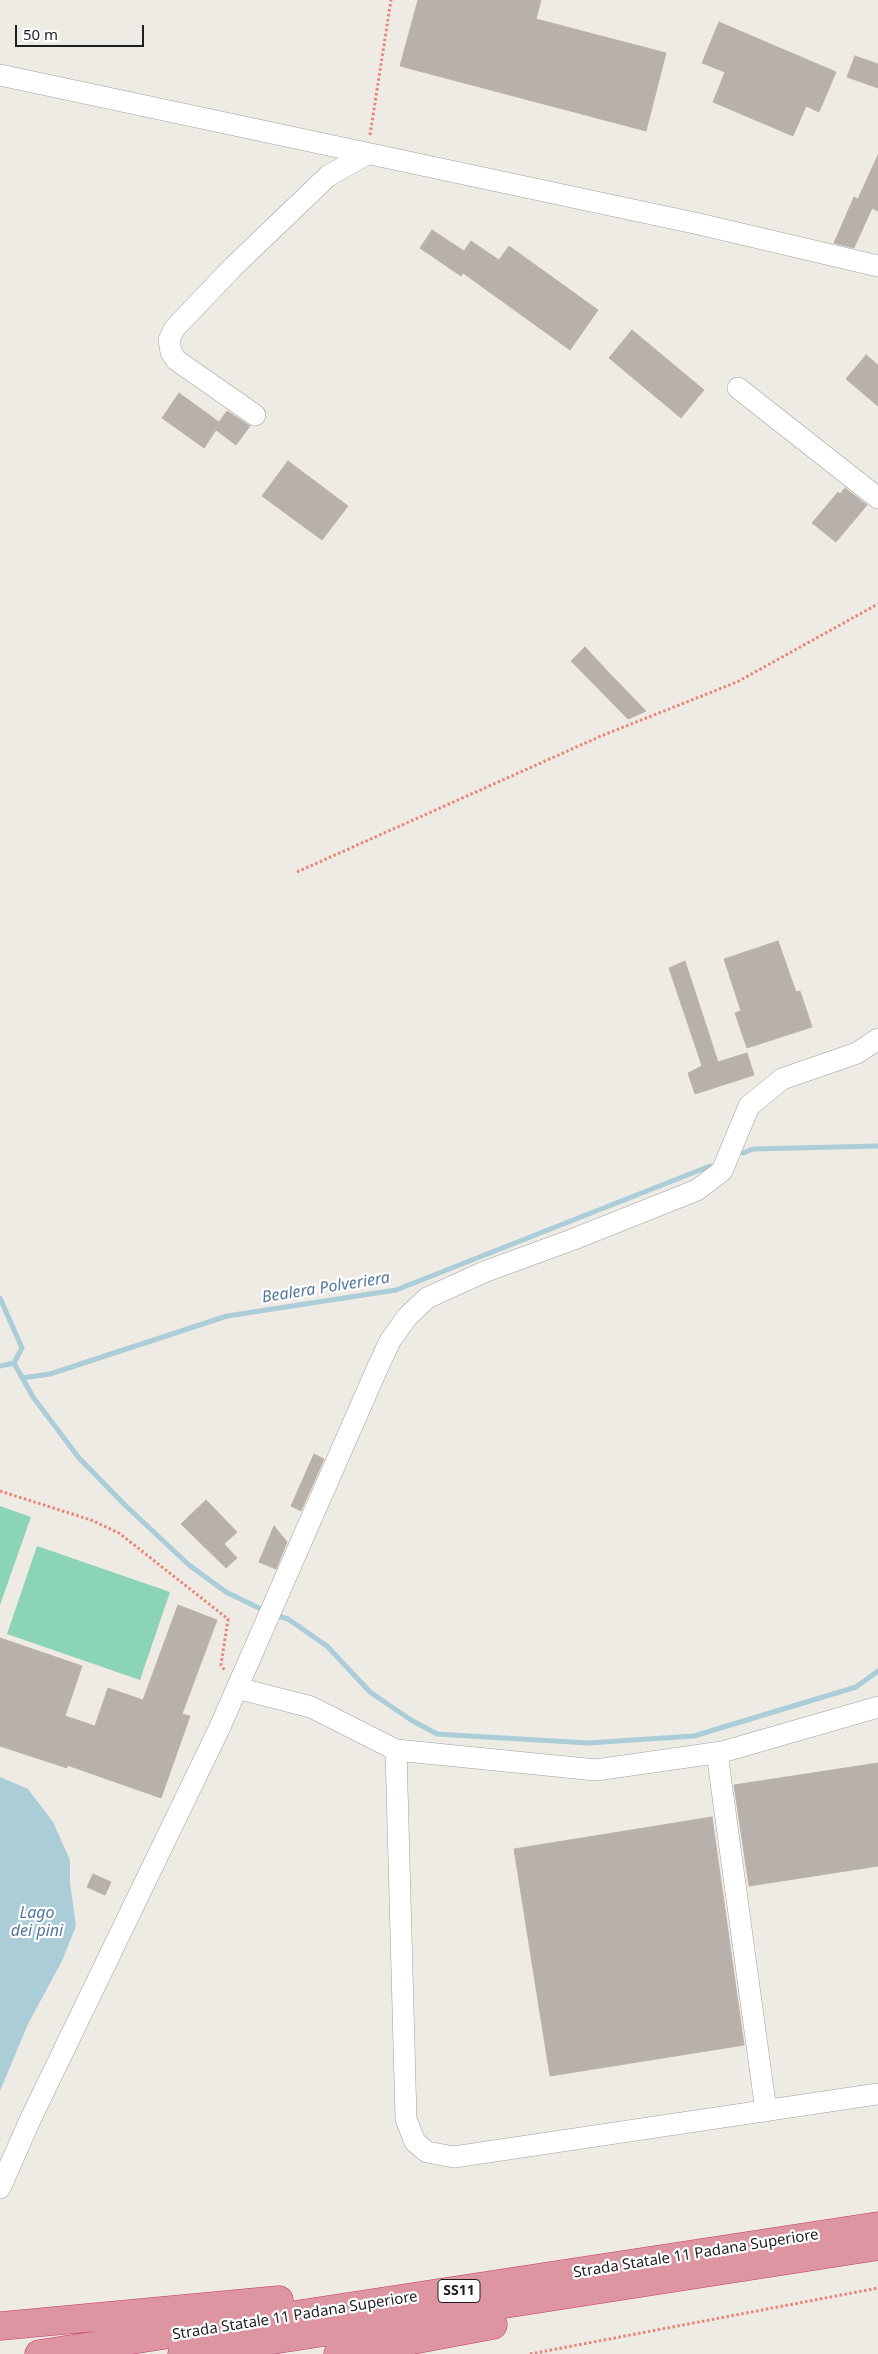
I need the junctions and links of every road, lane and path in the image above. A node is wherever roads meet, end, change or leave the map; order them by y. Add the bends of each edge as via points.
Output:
1 (391, 0) edge
2 (0, 75) edge
3 (367, 154) junction
4 (878, 266) edge
5 (738, 388) dead end
6 (255, 415) dead end
7 (878, 498) edge
8 (878, 604) edge
9 (297, 872) dead end
10 (878, 1039) edge
11 (0, 1491) edge
12 (237, 1688) junction
13 (878, 1707) edge
14 (396, 1750) junction
15 (717, 1753) junction
16 (878, 2094) edge
17 (766, 2111) junction
18 (0, 2188) edge
19 (878, 2226) edge
20 (878, 2246) edge
21 (702, 2264) junction
22 (878, 2288) edge
23 (4, 2323) edge
24 (39, 2354) edge
25 (182, 2354) edge
26 (338, 2354) edge
27 (530, 2354) edge

1 - 3 path
2 - 3 street
3 - 4 street via 699,224
3 - 6 street via 328,176 174,328 169,340 176,360
5 - 7 street
8 - 9 path via 737,682 601,736
10 - 12 street via 857,1053 782,1079 749,1106 722,1171 697,1190 484,1272 427,1298 407,1317 390,1341
11 - 12 path via 91,1520 119,1534 228,1619 221,1665
12 - 14 street via 311,1707
12 - 18 street
13 - 15 street
14 - 15 street via 596,1770
14 - 17 street via 406,2119 415,2142 427,2152 454,2157
15 - 17 street
16 - 17 street
19 - 21 highway, Strada Statale 11 Padana Superiore / SS11
20 - 21 highway, Strada Statale 11 Padana Superiore / SS11
21 - 23 highway via 600,2258 385,2290
21 - 24 highway, Strada Statale 11 Padana Superiore / SS11
21 - 25 highway, Strada Statale 11 Padana Superiore / SS11
21 - 26 highway via 606,2305
22 - 27 path

